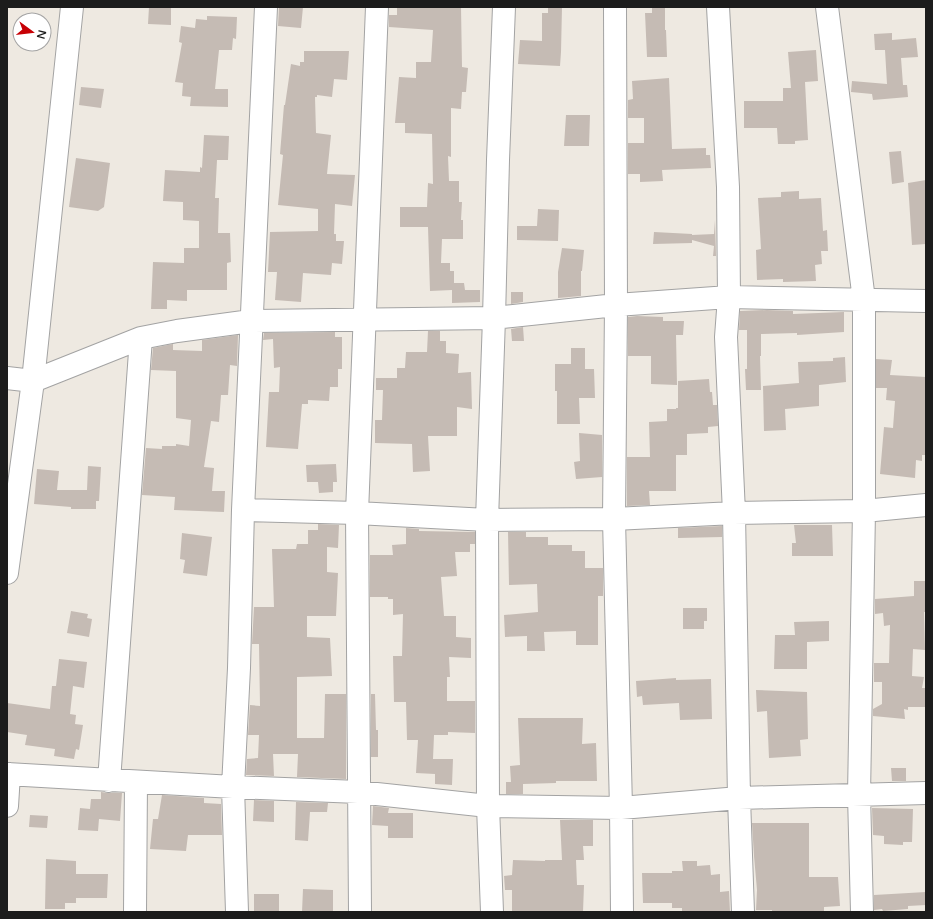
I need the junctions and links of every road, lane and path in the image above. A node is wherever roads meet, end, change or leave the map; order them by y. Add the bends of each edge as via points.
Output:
1 (72, 7) edge
2 (266, 7) edge
3 (377, 7) edge
4 (504, 7) edge
5 (615, 7) edge
6 (718, 7) edge
7 (827, 7) edge
8 (729, 297) junction
9 (864, 300) junction
10 (926, 301) edge
11 (616, 305) junction
12 (366, 318) junction
13 (494, 318) junction
14 (251, 321) junction
15 (141, 338) junction
16 (7, 378) edge
17 (32, 381) junction
18 (926, 505) edge
19 (243, 510) junction
20 (864, 511) junction
21 (734, 513) junction
22 (357, 514) junction
23 (614, 519) junction
24 (487, 520) junction
25 (7, 573) edge
26 (8, 774) edge
27 (109, 781) junction
28 (136, 782) junction
29 (233, 787) junction
30 (358, 792) junction
31 (926, 793) edge
32 (859, 795) junction
33 (739, 798) junction
34 (7, 806) edge
35 (488, 806) junction
36 (621, 808) junction
37 (134, 912) edge
38 (237, 912) edge
39 (360, 912) edge
40 (492, 912) edge
41 (622, 912) edge
42 (743, 912) edge
43 (862, 912) edge

1 - 17 street
2 - 14 street
3 - 12 street
4 - 13 street
5 - 11 street
6 - 8 street via 728,187
7 - 9 street
8 - 9 street
8 - 11 street
8 - 21 street via 726,337
9 - 10 street
9 - 20 street
11 - 13 street
11 - 23 street
12 - 13 street
12 - 14 street
12 - 22 street
13 - 24 street
14 - 15 street
14 - 19 street
15 - 17 street
15 - 27 street
16 - 17 street
17 - 25 street
18 - 20 street
19 - 22 street
19 - 29 street via 240,668
20 - 21 street
20 - 32 street
21 - 23 street
21 - 33 street
22 - 24 street
22 - 30 street
23 - 24 street
23 - 36 street
24 - 35 street
26 - 27 street
26 - 34 street
27 - 28 street
28 - 29 street
28 - 37 street
29 - 30 street
29 - 38 street
30 - 35 street
30 - 39 street
31 - 32 street
32 - 33 street
32 - 43 street
33 - 36 street
33 - 42 street
35 - 36 street
35 - 40 street
36 - 41 street

